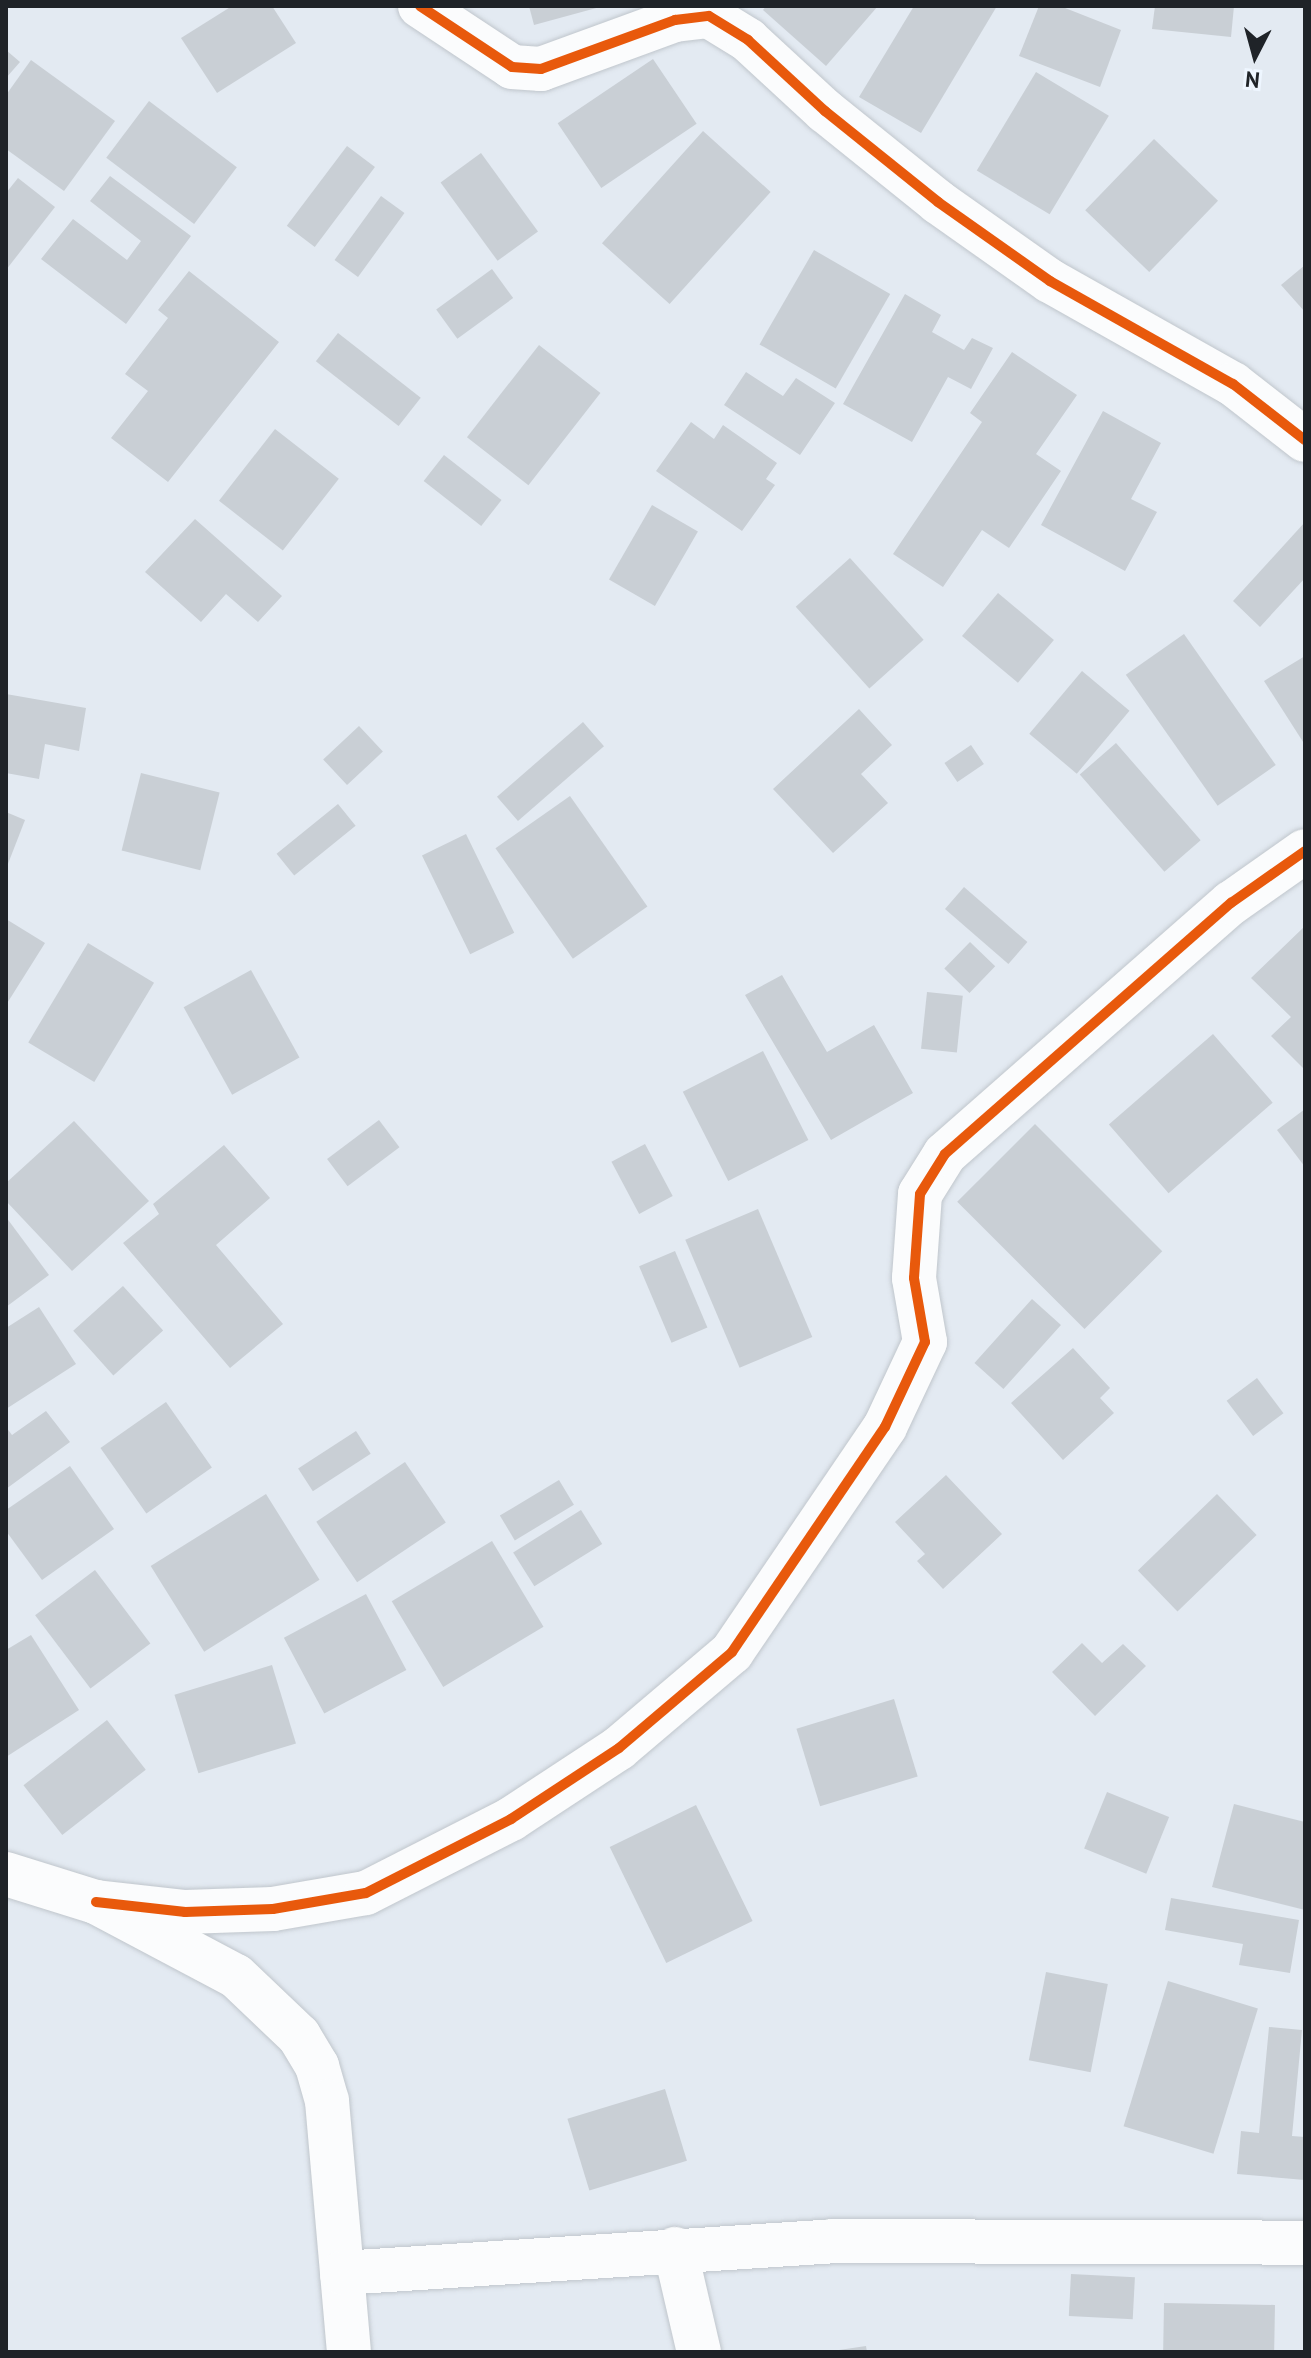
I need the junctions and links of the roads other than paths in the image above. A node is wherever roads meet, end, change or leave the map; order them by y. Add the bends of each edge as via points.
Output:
1 (420, 6) edge
2 (1305, 440) edge
3 (1305, 851) edge
4 (6, 1874) edge
5 (96, 1902) junction
6 (1305, 2243) edge
7 (675, 2249) junction
8 (342, 2273) junction
9 (349, 2352) edge
10 (699, 2352) edge

1 - 2 street via 512,67 541,69 675,20 709,16 748,40 825,111 938,202 1050,281 1233,384
3 - 5 street via 1231,903 945,1154 920,1194 914,1278 925,1342 885,1427 732,1652 619,1748 511,1819 366,1893 273,1909 185,1912
4 - 5 street
5 - 8 street via 236,1976 299,2036 317,2066 327,2101
6 - 7 street via 975,2239
7 - 8 street
7 - 10 street
8 - 9 street

